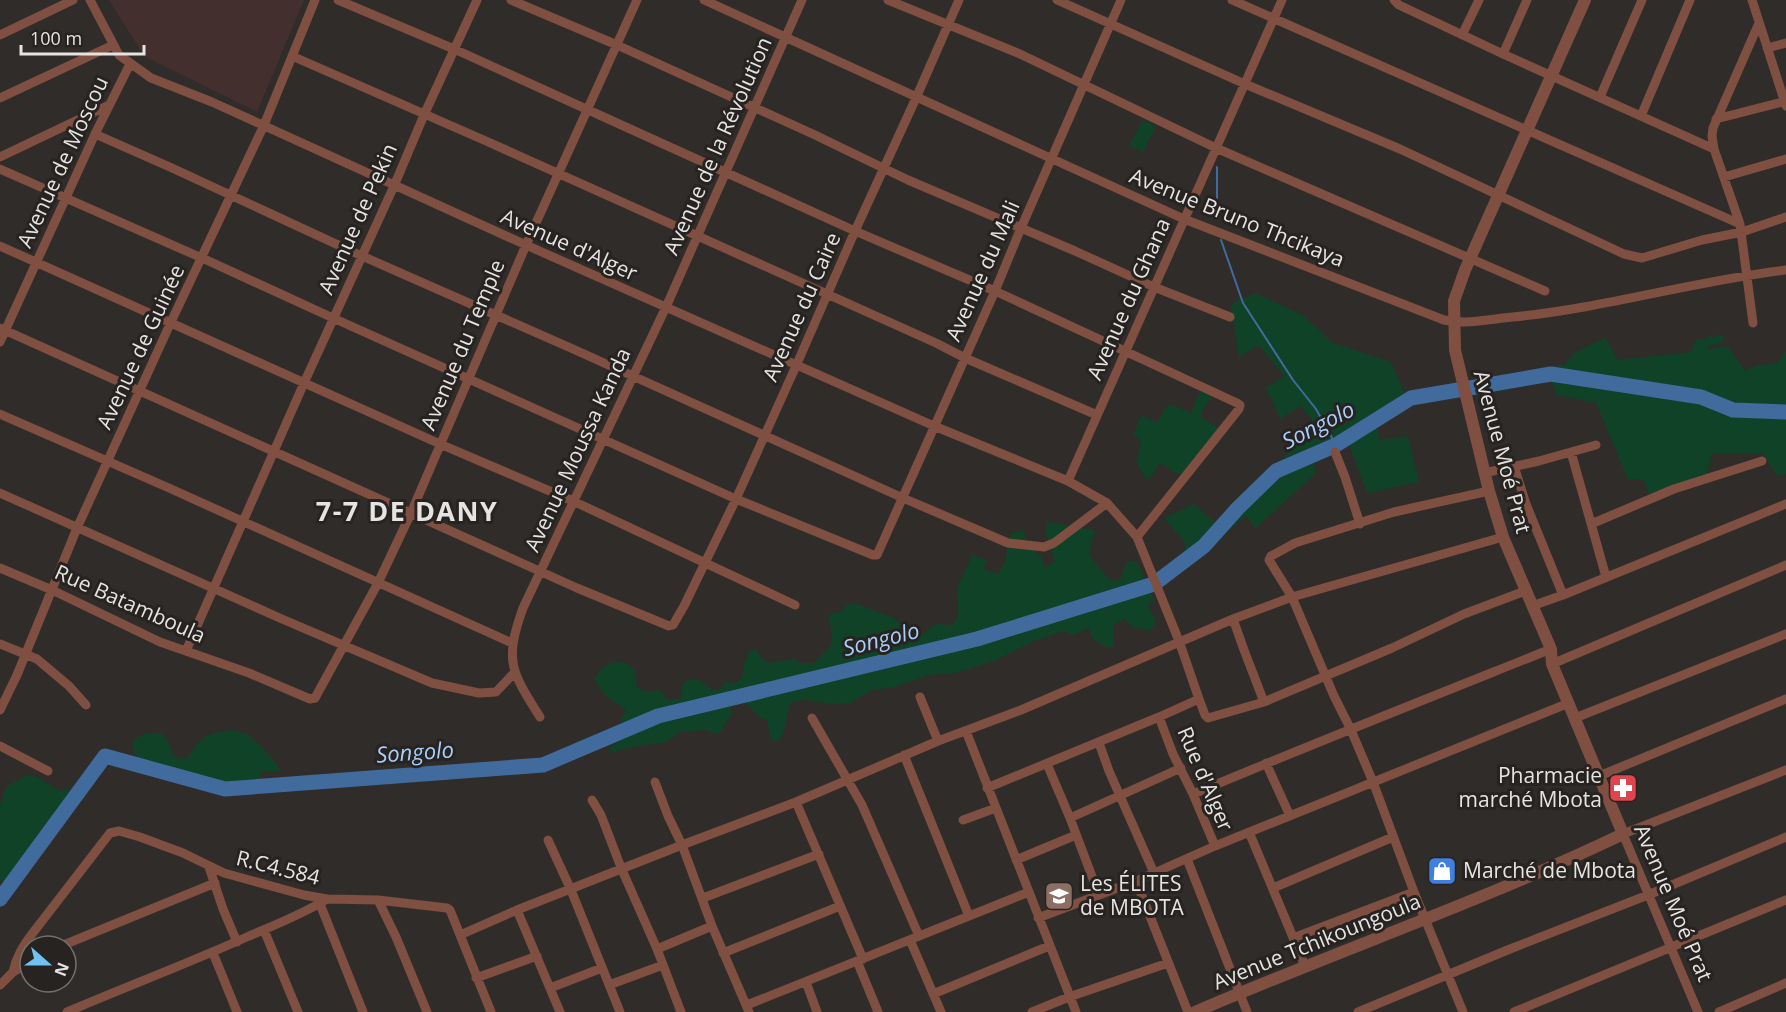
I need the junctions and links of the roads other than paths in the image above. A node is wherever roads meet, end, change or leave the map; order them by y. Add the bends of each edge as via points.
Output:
1 (73, 0) edge
2 (90, 0) edge
3 (315, 0) edge
4 (338, 0) edge
5 (477, 0) edge
6 (511, 0) edge
7 (637, 0) edge
8 (704, 0) edge
9 (802, 0) edge
10 (888, 0) edge
11 (958, 0) edge
12 (1057, 0) edge
13 (1121, 0) edge
14 (1232, 0) edge
15 (1282, 0) edge
16 (1394, 0) edge
17 (1479, 0) edge
18 (1527, 0) edge
19 (1585, 0) edge
20 (1642, 0) edge
21 (1690, 0) edge
22 (1752, 0) edge
23 (1274, 19) junction
24 (1759, 23) junction
25 (948, 24) junction
26 (1110, 24) junction
27 (0, 35) edge
28 (1462, 35) junction
29 (786, 38) junction
30 (1786, 43) edge
31 (113, 45) junction
32 (617, 45) junction
33 (1767, 48) junction
34 (454, 49) junction
35 (1503, 54) junction
36 (292, 56) junction
37 (130, 64) junction
38 (1552, 75) junction
39 (1085, 84) junction
40 (1245, 84) junction
41 (1600, 97) junction
42 (0, 98) edge
43 (916, 98) junction
44 (1786, 103) edge
45 (109, 105) junction
46 (754, 108) junction
47 (588, 110) junction
48 (424, 114) junction
49 (1641, 116) junction
50 (1716, 119) junction
51 (264, 125) junction
52 (1528, 131) junction
53 (95, 134) junction
54 (1216, 148) junction
55 (1714, 149) junction
56 (0, 157) edge
57 (1052, 159) junction
58 (1786, 159) edge
59 (885, 167) junction
60 (0, 169) edge
61 (726, 173) junction
62 (558, 174) junction
63 (1724, 177) junction
64 (394, 186) junction
65 (1499, 195) junction
66 (231, 196) junction
67 (66, 197) junction
68 (1786, 218) edge
69 (1184, 219) junction
70 (1021, 228) junction
71 (1741, 228) junction
72 (855, 231) junction
73 (697, 237) junction
74 (526, 245) junction
75 (0, 246) edge
76 (362, 256) junction
77 (202, 258) junction
78 (1470, 259) junction
79 (36, 263) junction
80 (1786, 270) edge
81 (1747, 274) junction
82 (1154, 287) junction
83 (995, 291) junction
84 (1545, 291) dead end
85 (827, 295) junction
86 (666, 308) junction
87 (497, 315) junction
88 (1230, 317) dead end
89 (333, 318) junction
90 (171, 322) junction
91 (1454, 322) junction
92 (1754, 323) dead end
93 (2, 329) edge
94 (0, 342) edge
95 (1125, 352) junction
96 (965, 358) junction
97 (796, 366) junction
98 (632, 377) junction
99 (468, 379) junction
100 (304, 383) junction
101 (140, 392) junction
102 (0, 414) edge
103 (1096, 415) junction
104 (934, 426) junction
105 (765, 435) junction
106 (603, 438) junction
107 (440, 444) junction
108 (1596, 445) dead end
109 (274, 452) junction
110 (1335, 452) dead end
111 (1571, 452) junction
112 (1762, 460) dead end
113 (108, 463) junction
114 (1514, 466) junction
115 (1484, 473) junction
116 (1068, 481) junction
117 (1489, 491) junction
118 (0, 493) edge
119 (903, 498) junction
120 (736, 499) junction
121 (573, 501) junction
122 (1107, 503) junction
123 (1786, 504) edge
124 (411, 513) junction
125 (243, 522) junction
126 (1360, 524) junction
127 (1591, 524) junction
128 (77, 528) junction
129 (1137, 537) junction
130 (1503, 537) junction
131 (706, 563) junction
132 (1786, 566) edge
133 (0, 568) edge
134 (541, 570) junction
135 (1606, 577) junction
136 (378, 583) junction
137 (213, 588) junction
138 (52, 590) junction
139 (1525, 591) junction
140 (1563, 595) junction
141 (1292, 597) junction
142 (795, 605) dead end
143 (1532, 606) junction
144 (1233, 619) junction
145 (1786, 634) edge
146 (1179, 641) junction
147 (512, 643) junction
148 (0, 644) edge
149 (344, 646) junction
150 (1551, 649) junction
151 (186, 651) junction
152 (25, 653) junction
153 (1552, 664) junction
154 (515, 672) junction
155 (1325, 675) junction
156 (920, 697) dead end
157 (312, 699) joint
158 (1198, 699) junction
159 (1786, 699) edge
160 (1264, 702) junction
161 (1569, 703) junction
162 (86, 705) dead end
163 (0, 710) edge
164 (540, 717) dead end
165 (1160, 717) junction
166 (812, 718) dead end
167 (1575, 718) junction
168 (1351, 730) junction
169 (966, 731) junction
170 (938, 741) junction
171 (1099, 743) junction
172 (0, 746) edge
173 (904, 755) junction
174 (1266, 763) junction
175 (1047, 764) junction
176 (1180, 768) junction
177 (1786, 770) edge
178 (48, 771) dead end
179 (1599, 776) junction
180 (848, 779) junction
181 (656, 782) dead end
182 (1373, 782) junction
183 (987, 788) junction
184 (1193, 794) junction
185 (1120, 796) junction
186 (592, 800) dead end
187 (796, 801) junction
188 (996, 808) junction
189 (1290, 816) junction
190 (1070, 818) junction
191 (963, 820) dead end
192 (1249, 832) junction
193 (1623, 834) junction
194 (1076, 835) junction
195 (1393, 837) junction
196 (1786, 837) edge
197 (548, 840) dead end
198 (682, 845) junction
199 (1215, 846) junction
200 (819, 854) junction
201 (1187, 859) junction
202 (1016, 860) junction
203 (209, 867) junction
204 (622, 870) junction
205 (1154, 873) junction
206 (1136, 881) junction
207 (215, 884) junction
208 (1273, 888) junction
209 (571, 890) junction
210 (1029, 892) junction
211 (1414, 892) junction
212 (1099, 895) junction
213 (1648, 896) junction
214 (703, 898) junction
215 (378, 900) junction
216 (1786, 900) edge
217 (324, 901) junction
218 (840, 906) junction
219 (517, 910) junction
220 (969, 916) junction
221 (1038, 918) junction
222 (1426, 919) junction
223 (712, 926) junction
224 (264, 930) junction
225 (460, 935) junction
226 (914, 938) junction
227 (1293, 938) junction
228 (78, 939) edge
229 (237, 942) junction
230 (1049, 946) junction
231 (1672, 946) junction
232 (657, 949) junction
233 (213, 953) junction
234 (723, 953) junction
235 (537, 956) junction
236 (860, 960) junction
237 (1168, 963) junction
238 (663, 965) junction
239 (1305, 966) junction
240 (602, 968) junction
241 (18, 969) edge
242 (13, 972) junction
243 (1448, 975) junction
244 (476, 978) junction
245 (806, 982) junction
246 (1786, 983) edge
247 (0, 985) edge
248 (609, 985) junction
249 (549, 988) junction
250 (1240, 993) junction
251 (933, 994) junction
252 (1070, 997) junction
253 (748, 1009) edge
254 (234, 1011) edge
255 (67, 1012) edge
256 (298, 1012) edge
257 (363, 1012) edge
258 (427, 1012) edge
259 (491, 1012) edge
260 (560, 1012) edge
261 (620, 1012) edge
262 (681, 1012) edge
263 (817, 1012) edge
264 (878, 1012) edge
265 (941, 1012) edge
266 (1032, 1012) edge
267 (1076, 1012) edge
268 (1188, 1012) edge
269 (1195, 1012) edge
270 (1247, 1012) edge
271 (1358, 1012) edge
272 (1463, 1012) edge
273 (1514, 1012) edge
274 (1698, 1012) edge
275 (1719, 1012) edge

1 - 27 street
2 - 31 street, Avenue d'Alger
3 - 36 street, Avenue de Guinée
4 - 34 street
5 - 34 street, Avenue de Pekin
6 - 32 street
7 - 32 street, Avenue du Temple
8 - 29 street, Avenue Bruno Thcikaya
9 - 29 street, Avenue de la Révolution
10 - 25 street
11 - 25 street, Avenue du Caire
12 - 26 street
13 - 26 street, Avenue du Mali
14 - 23 street
15 - 23 street, Avenue du Ghana
16 - 28 street
17 - 28 street
18 - 35 street
19 - 38 street, Avenue Moé Prat
20 - 41 street
21 - 49 street
22 - 24 street
23 - 40 street, Avenue du Ghana
23 - 52 street
24 - 33 street
24 - 50 street
25 - 39 street
25 - 43 street, Avenue du Caire
26 - 39 street, Avenue du Mali
26 - 40 street
28 - 35 street
29 - 43 street, Avenue Bruno Thcikaya
29 - 46 street, Avenue de la Révolution
30 - 33 street
31 - 37 street, Avenue d'Alger
31 - 42 street
32 - 46 street
32 - 47 street, Avenue du Temple
33 - 44 street
34 - 47 street
34 - 48 street, Avenue de Pekin
35 - 38 street
36 - 48 street
36 - 51 street, Avenue de Guinée
37 - 45 street, Avenue de Moscou
37 - 51 street, Avenue d'Alger via 152,78
38 - 41 street
38 - 52 street, Avenue Moé Prat
39 - 54 street
39 - 57 street, Avenue du Mali
40 - 54 street, Avenue du Ghana
40 - 65 street
41 - 49 street
43 - 57 street, Avenue Bruno Thcikaya
43 - 59 street, Avenue du Caire
44 - 50 street
45 - 53 street, Avenue de Moscou
45 - 56 street
46 - 59 street
46 - 61 street, Avenue de la Révolution
47 - 61 street
47 - 62 street, Avenue du Temple
48 - 62 street
48 - 64 street, Avenue de Pekin
49 - 55 street
50 - 55 street
51 - 64 street, Avenue d'Alger
51 - 66 street, Avenue de Guinée
52 - 65 street, Avenue Moé Prat
52 - 71 street
53 - 66 street
53 - 67 street, Avenue de Moscou
54 - 69 street, Avenue du Ghana
54 - 78 street
55 - 63 street
57 - 69 street, Avenue Bruno Thcikaya
57 - 70 street, Avenue du Mali
58 - 63 street
59 - 70 street
59 - 72 street, Avenue du Caire
60 - 67 street
61 - 72 street
61 - 73 street, Avenue de la Révolution
62 - 73 street
62 - 74 street, Avenue du Temple
63 - 71 street
64 - 74 street, Avenue d'Alger
64 - 76 street, Avenue de Pekin
65 - 71 street via 1624,254 1642,258
65 - 78 street, Avenue Moé Prat
66 - 76 street
66 - 77 street, Avenue de Guinée
67 - 77 street
67 - 79 street, Avenue de Moscou
68 - 71 street
69 - 82 street, Avenue du Ghana
69 - 91 street, Avenue Bruno Thcikaya
70 - 82 street
70 - 83 street, Avenue du Mali
71 - 81 street
72 - 83 street
72 - 85 street, Avenue du Caire
73 - 85 street
73 - 86 street, Avenue de la Révolution
74 - 86 street, Avenue d'Alger
74 - 87 street, Avenue du Temple
75 - 79 street
76 - 87 street
76 - 89 street, Avenue de Pekin
77 - 89 street
77 - 90 street, Avenue de Guinée
78 - 84 street
78 - 91 street, Avenue Moé Prat via 1457,289
79 - 90 street
79 - 93 street, Avenue de Moscou
80 - 81 street, Avenue Bruno Thcikaya
81 - 91 street, Avenue Bruno Thcikaya via 1598,305
81 - 92 street
82 - 88 street
82 - 95 street, Avenue du Ghana
83 - 95 street
83 - 96 street, Avenue du Mali
85 - 96 street
85 - 97 street, Avenue du Caire
86 - 97 street, Avenue d'Alger
86 - 98 street, Avenue Moussa Kanda
87 - 98 street
87 - 99 street, Avenue du Temple
89 - 99 street
89 - 100 street, Avenue de Pekin
90 - 100 street
90 - 101 street, Avenue de Guinée
91 - 115 street, Avenue Moé Prat via 1455,350
93 - 94 street, Avenue de Moscou
93 - 101 street
95 - 103 street, Avenue du Ghana
95 - 129 street via 1240,407
96 - 103 street
96 - 104 street, Avenue du Mali
97 - 104 street, Avenue d'Alger
97 - 105 street, Avenue du Caire
98 - 105 street
98 - 106 street, Avenue Moussa Kanda
99 - 106 street
99 - 107 street, Avenue du Temple
100 - 107 street
100 - 109 street, Avenue de Pekin
101 - 109 street
101 - 113 street, Avenue de Guinée
102 - 113 street
103 - 116 street, Avenue du Ghana
104 - 116 street, Avenue d'Alger
104 - 119 street, Avenue du Mali
105 - 119 street
105 - 120 street, Avenue du Caire
106 - 120 street
106 - 121 street, Avenue Moussa Kanda
107 - 121 street
107 - 124 street, Avenue du Temple
108 - 111 street
109 - 124 street
109 - 125 street, Avenue de Pekin
110 - 126 street
111 - 114 street
111 - 127 street
112 - 127 street via 1674,489
113 - 125 street
113 - 128 street, Avenue de Guinée
114 - 115 street
114 - 140 street
115 - 117 street, Avenue Moé Prat
116 - 122 street, Rue d'Alger
117 - 126 street via 1394,512
117 - 130 street, Avenue Moé Prat
118 - 128 street
119 - 120 street, Avenue du Mali via 877,555
119 - 122 street via 1008,543 1044,547
120 - 131 street, Avenue du Caire
121 - 131 street
121 - 134 street, Avenue Moussa Kanda
122 - 129 street, Rue d'Alger
123 - 135 street
124 - 134 street
124 - 136 street, Avenue du Temple
125 - 136 street
125 - 137 street, Avenue de Pekin
126 - 141 street via 1295,543 1271,556 1269,560
127 - 135 street
128 - 137 street
128 - 138 street, Avenue de Guinée
129 - 146 street, Rue d'Alger
130 - 139 street, Avenue Moé Prat
130 - 141 street
131 - 134 street, Avenue du Caire via 669,626
131 - 142 street
132 - 153 street
133 - 138 street, Rue Batamboula
134 - 147 street, Avenue Moussa Kanda
135 - 140 street
136 - 147 street
136 - 149 street, Avenue du Temple
137 - 149 street
137 - 151 street, Avenue de Pekin
138 - 151 street, Rue Batamboula
138 - 152 street, Avenue de Guinée
139 - 143 street, Avenue Moé Prat
139 - 155 street
140 - 143 street
141 - 144 street
141 - 155 street
143 - 150 street, Avenue Moé Prat
144 - 146 street
144 - 160 street
145 - 167 street
146 - 158 street, Rue d'Alger
146 - 169 street
147 - 154 street
148 - 152 street
149 - 154 street via 432,683 479,693 496,692
149 - 157 street, Avenue du Temple
150 - 153 street, Avenue Moé Prat
150 - 168 street
151 - 157 street, Rue Batamboula
152 - 162 street via 47,667
152 - 163 street, Avenue de Guinée
153 - 161 street, Avenue Moé Prat
154 - 164 street
155 - 160 street
155 - 168 street
156 - 170 street
158 - 160 street via 1208,718
158 - 165 street
159 - 179 street
161 - 167 street, Avenue Moé Prat
161 - 182 street
165 - 171 street
165 - 176 street, Rue d'Alger
166 - 180 street
167 - 179 street, Avenue Moé Prat
168 - 174 street
168 - 182 street
169 - 170 street
169 - 183 street
170 - 173 street
171 - 175 street
171 - 185 street
172 - 178 street
173 - 180 street
173 - 220 street
174 - 184 street
174 - 189 street
175 - 183 street
175 - 190 street
176 - 184 street, Rue d'Alger
176 - 185 street
177 - 193 street, Avenue Tchikoungoula
179 - 193 street, Avenue Moé Prat
180 - 187 street
180 - 226 street
181 - 198 street
182 - 189 street
182 - 195 street
183 - 188 street
184 - 199 street, Rue d'Alger
185 - 190 street
185 - 205 street
186 - 204 street
187 - 198 street
187 - 200 street
188 - 191 street
188 - 202 street
189 - 192 street
190 - 194 street
192 - 199 street
192 - 208 street
193 - 213 street, Avenue Moé Prat
193 - 222 street, Avenue Tchikoungoula
194 - 202 street
194 - 212 street
195 - 208 street
195 - 211 street
196 - 213 street
197 - 209 street
198 - 204 street
198 - 214 street
199 - 201 street, Rue d'Alger
200 - 214 street
200 - 218 street
201 - 205 street, Rue d'Alger
201 - 250 street
202 - 210 street
203 - 207 street
203 - 217 street, R.C4.584
203 - 242 street, R.C4.584 via 140,837 110,832 21,948
204 - 209 street
204 - 232 street
205 - 206 street, Rue d'Alger
206 - 212 street, Rue d'Alger
206 - 237 street
207 - 228 street
207 - 229 street
208 - 227 street
209 - 219 street
209 - 240 street
210 - 220 street
210 - 221 street
211 - 222 street
211 - 227 street
212 - 221 street, Rue d'Alger
213 - 231 street, Avenue Moé Prat
213 - 243 street
214 - 223 street
215 - 217 street, R.C4.584
215 - 225 street, R.C4.584 via 447,908
215 - 258 street
216 - 231 street
217 - 224 street
217 - 257 street
218 - 234 street
218 - 236 street
219 - 225 street
219 - 235 street
220 - 226 street
221 - 230 street
222 - 239 street, Avenue Tchikoungoula
222 - 243 street
223 - 232 street
223 - 234 street
224 - 229 street
224 - 256 street
225 - 244 street
226 - 236 street
226 - 251 street
227 - 239 street
229 - 233 street
230 - 251 street
230 - 252 street
231 - 273 street
231 - 274 street, Avenue Moé Prat
232 - 238 street
233 - 254 street
233 - 255 street
234 - 253 street
235 - 244 street
235 - 249 street
236 - 245 street
236 - 264 street
237 - 252 street
237 - 268 street
238 - 248 street
238 - 262 street
239 - 250 street, Avenue Tchikoungoula
240 - 248 street
240 - 249 street
241 - 242 street
242 - 247 street
243 - 271 street
243 - 272 street
244 - 259 street
245 - 253 street
245 - 263 street
246 - 275 street
248 - 261 street
249 - 260 street
250 - 269 street, Avenue Tchikoungoula
250 - 270 street
251 - 265 street
252 - 266 street
252 - 267 street

